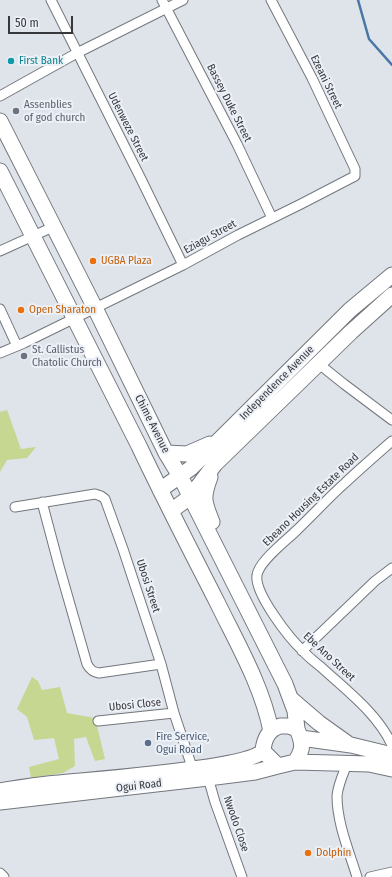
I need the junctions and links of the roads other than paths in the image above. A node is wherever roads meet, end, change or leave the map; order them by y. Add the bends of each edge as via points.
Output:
1 (51, 0) edge
2 (183, 0) edge
3 (271, 0) edge
4 (164, 4) edge
5 (77, 53) junction
6 (0, 96) edge
7 (0, 121) edge
8 (0, 171) edge
9 (355, 176) joint
10 (272, 218) junction
11 (53, 227) junction
12 (34, 236) junction
13 (0, 251) edge
14 (183, 265) junction
15 (392, 275) edge
16 (392, 295) edge
17 (95, 308) junction
18 (0, 310) edge
19 (75, 318) junction
20 (17, 346) junction
21 (0, 353) edge
22 (320, 364) junction
23 (392, 420) edge
24 (221, 438) junction
25 (392, 441) edge
26 (166, 453) junction
27 (215, 464) junction
28 (180, 476) junction
29 (160, 490) junction
30 (190, 497) junction
31 (42, 502) junction
32 (15, 506) dead end
33 (170, 511) junction
34 (392, 568) edge
35 (232, 578) junction
36 (257, 582) joint
37 (302, 651) junction
38 (161, 664) junction
39 (292, 700) junction
40 (174, 713) junction
41 (98, 720) dead end
42 (271, 730) junction
43 (299, 733) junction
44 (351, 745) junction
45 (392, 745) edge
46 (263, 751) junction
47 (392, 755) edge
48 (294, 762) junction
49 (347, 764) junction
50 (278, 766) junction
51 (392, 769) edge
52 (203, 772) junction
53 (48, 790) junction
54 (0, 791) edge
55 (0, 802) edge
56 (392, 872) edge
57 (0, 873) edge
58 (4, 877) edge
59 (242, 877) edge
60 (357, 877) edge
61 (370, 877) edge

1 - 5 street, Udenweze Street
2 - 4 street
3 - 9 street, Ezeani Street via 356,169
4 - 5 street
4 - 10 street, Bassey Duke Street via 237,144
5 - 6 street
5 - 14 street, Udenweze Street
7 - 11 main road, Chime Avenue
8 - 12 main road, Chime Avenue
9 - 10 street, Eziagu Street
10 - 14 street, Eziagu Street
11 - 12 street
11 - 17 main road, Chime Avenue
12 - 13 street
12 - 19 main road, Chime Avenue
14 - 17 street, Eziagu Street
15 - 24 main road, Independence Avenue via 350,310
16 - 22 main road, Independence Avenue
17 - 19 street, Eziagu Street
17 - 26 main road, Chime Avenue
18 - 20 street
19 - 20 street, Eziagu Street
19 - 29 main road, Chime Avenue
20 - 21 street, Eziagu Street
22 - 23 street
22 - 27 main road, Independence Avenue
24 - 26 main road via 187,454
24 - 28 main road, Independence Avenue
25 - 36 street, Ebeano Housing Estate Road via 276,549 260,567
26 - 28 main road, Chime Avenue
27 - 30 main road, Independence Avenue
27 - 35 main road via 205,488 204,500 226,554
28 - 29 main road, Independence Avenue
28 - 30 main road, Chime Avenue
29 - 33 main road, Chime Avenue
30 - 33 main road, Independence Avenue
30 - 35 main road, Chime Avenue
31 - 32 street, Ubosi Street
31 - 38 street, Ubosi Street via 95,494 105,499
31 - 38 street via 90,669 99,673
33 - 42 main road, Chime Avenue via 250,670
34 - 37 street
35 - 39 main road, Chime Avenue
36 - 37 street, Ebe Ano Street via 274,616
37 - 45 street, Ebe Ano Street via 369,712
38 - 40 street, Ubosi Street
39 - 43 main road, Chime Avenue
39 - 44 main road via 318,723
40 - 41 street, Ubosi Close
40 - 52 street, Ubosi Street
42 - 43 main road via 289,726
42 - 46 main road via 265,740
43 - 44 main road
43 - 48 main road via 301,752
44 - 47 main road
46 - 50 main road
46 - 52 main road, Ogui Road via 247,759
48 - 49 main road
48 - 50 main road
49 - 51 main road via 368,764
49 - 60 street via 339,785 338,808
50 - 52 main road, Ogui Road via 255,772
52 - 53 main road, Ogui Road
52 - 59 street, Nwodo Close
53 - 54 main road, Ogui Road
53 - 55 main road, Ogui Road
56 - 61 street
57 - 58 street

